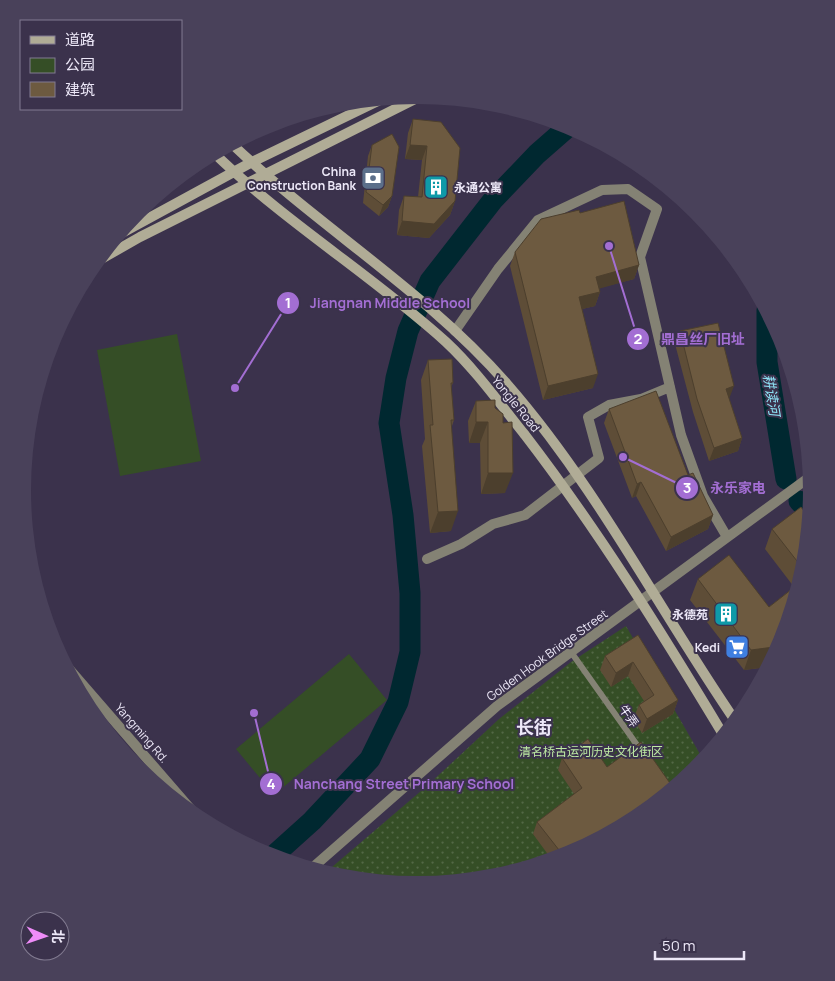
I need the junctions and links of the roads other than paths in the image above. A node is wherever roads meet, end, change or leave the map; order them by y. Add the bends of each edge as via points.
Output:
1 (404, 105) edge
2 (362, 109) edge
3 (238, 149) edge
4 (220, 159) edge
5 (252, 162) junction
6 (234, 172) junction
7 (264, 174) junction
8 (246, 184) junction
9 (136, 226) edge
10 (113, 252) edge
11 (455, 331) junction
12 (670, 387) junction
13 (578, 476) junction
14 (804, 481) edge
15 (564, 486) junction
16 (727, 537) junction
17 (427, 559) dead end
18 (653, 592) junction
19 (640, 602) junction
20 (571, 652) junction
21 (87, 690) edge
22 (732, 715) edge
23 (720, 730) edge
24 (647, 761) edge
25 (163, 781) edge
26 (317, 864) edge

1 - 7 main road
2 - 5 main road
3 - 5 main road, Yongle Road
4 - 6 main road, Yongle Road
5 - 6 main road
5 - 7 main road, Yongle Road
6 - 8 main road, Yongle Road
6 - 9 main road
7 - 8 main road
7 - 11 main road, Yongle Road
8 - 10 main road
8 - 15 main road, Yongle Road via 410,310 447,343 494,396
11 - 12 street via 498,269 538,220 602,190 628,188 657,209 640,256
11 - 13 main road, Yongle Road via 507,384
12 - 13 street via 641,399 609,405 588,417 599,458
12 - 16 street via 681,435 703,496
13 - 15 street
13 - 18 main road, Yongle Road
14 - 16 street, Golden Hook Bridge Street
15 - 17 street via 525,515 493,524 461,544
15 - 19 main road, Yongle Road
16 - 18 street, Golden Hook Bridge Street
18 - 19 street, Golden Hook Bridge Street
18 - 22 main road, Yongle Road
19 - 20 street, Golden Hook Bridge Street
19 - 23 main road, Yongle Road
20 - 24 lane, 牛弄
20 - 26 street, Golden Hook Bridge Street via 497,706
21 - 25 street, Yangming Rd.

